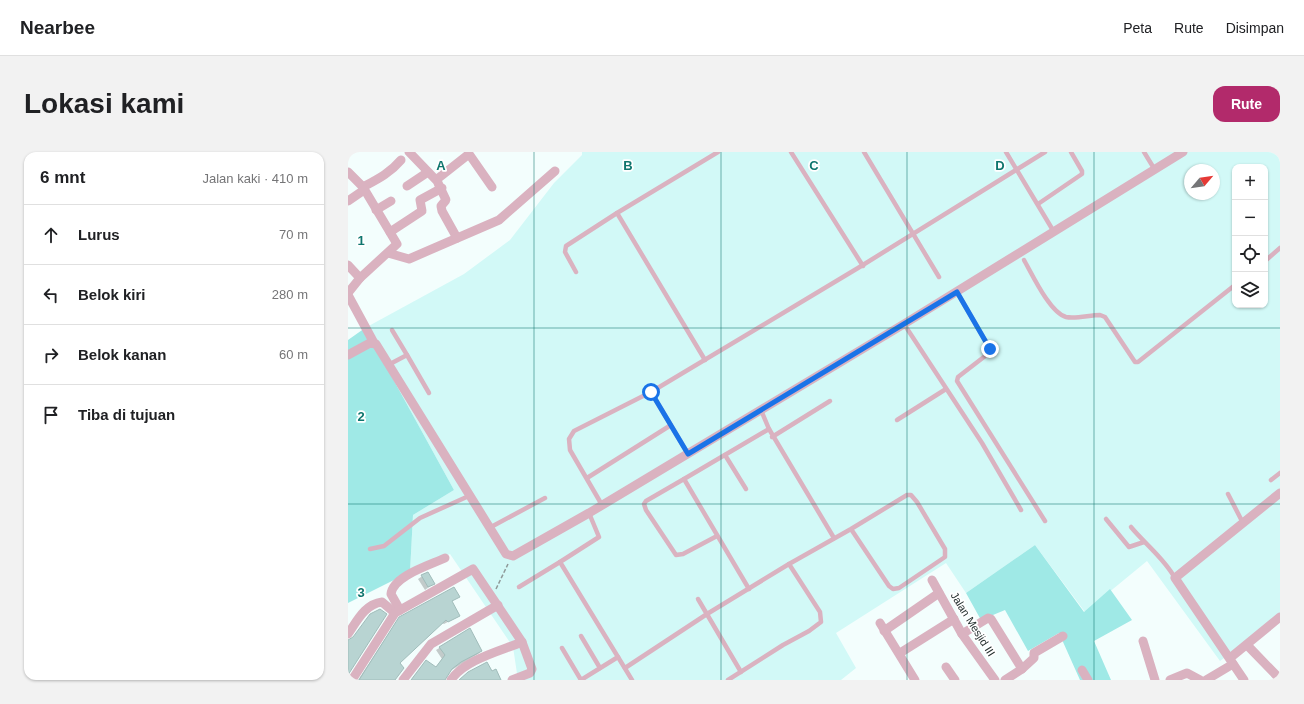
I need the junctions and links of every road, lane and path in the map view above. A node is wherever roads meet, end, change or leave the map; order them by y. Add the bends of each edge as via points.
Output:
1 (410, 152) edge
2 (718, 152) edge
3 (791, 152) edge
4 (864, 152) edge
5 (1006, 152) edge
6 (1044, 152) edge
7 (1071, 152) edge
8 (1144, 152) edge
9 (1183, 152) edge
10 (401, 160) dead end
11 (1017, 169) junction
12 (1155, 170) junction
13 (555, 171) dead end
14 (348, 172) edge
15 (428, 172) junction
16 (436, 180) junction
17 (407, 186) dead end
18 (492, 187) dead end
19 (364, 188) junction
20 (442, 188) junction
21 (348, 201) edge
22 (391, 201) dead end
23 (1038, 204) junction
24 (376, 210) junction
25 (617, 214) junction
26 (390, 232) junction
27 (1054, 232) junction
28 (913, 234) junction
29 (457, 238) junction
30 (1280, 248) edge
31 (388, 253) junction
32 (1268, 258) edge
33 (1024, 260) dead end
34 (348, 265) edge
35 (863, 266) junction
36 (576, 272) dead end
37 (939, 277) dead end
38 (360, 278) junction
39 (1232, 287) edge
40 (957, 292) junction
41 (348, 294) edge
42 (904, 324) junction
43 (392, 330) dead end
44 (374, 343) junction
45 (407, 355) junction
46 (348, 356) edge
47 (705, 360) junction
48 (390, 364) junction
49 (946, 389) junction
50 (651, 392) junction
51 (429, 393) dead end
52 (830, 401) dead end
53 (761, 410) junction
54 (897, 420) dead end
55 (670, 424) junction
56 (768, 429) junction
57 (772, 437) junction
58 (688, 454) junction
59 (725, 455) junction
60 (1280, 473) edge
61 (587, 478) junction
62 (684, 479) junction
63 (1271, 480) dead end
64 (746, 490) dead end
65 (1280, 493) edge
66 (1228, 494) dead end
67 (471, 495) junction
68 (546, 498) dead end
69 (602, 505) junction
70 (1021, 510) dead end
71 (590, 513) junction
72 (1106, 519) dead end
73 (1045, 521) dead end
74 (1243, 522) junction
75 (491, 527) junction
76 (1131, 527) dead end
77 (851, 529) junction
78 (717, 536) junction
79 (834, 538) junction
80 (1144, 542) junction
81 (370, 549) dead end
82 (510, 556) junction
83 (445, 558) dead end
84 (560, 562) junction
85 (789, 564) junction
86 (1175, 578) junction
87 (932, 580) dead end
88 (519, 587) dead end
89 (749, 589) junction
90 (939, 593) junction
91 (491, 594) junction
92 (698, 599) dead end
93 (498, 605) junction
94 (398, 611) junction
95 (707, 614) junction
96 (1280, 617) edge
97 (954, 619) junction
98 (348, 634) edge
99 (962, 634) junction
100 (581, 636) dead end
101 (1063, 636) dead end
102 (1143, 641) dead end
103 (522, 642) junction
104 (1247, 644) junction
105 (562, 648) dead end
106 (900, 653) junction
107 (618, 656) junction
108 (1232, 661) junction
109 (946, 667) dead end
110 (600, 668) junction
111 (626, 668) junction
112 (1022, 669) junction
113 (1082, 670) dead end
114 (741, 672) junction
115 (1279, 676) edge
116 (528, 677) edge
117 (352, 680) edge
118 (403, 680) edge
119 (451, 680) edge
120 (512, 680) edge
121 (632, 680) edge
122 (728, 680) edge
123 (915, 680) edge
124 (955, 680) edge
125 (995, 680) edge
126 (1005, 680) edge
127 (1088, 680) edge
128 (1155, 680) edge
129 (1170, 680) edge
130 (1200, 680) edge
131 (1206, 680) edge
132 (1244, 680) edge

1 - 15 street
2 - 25 lane
3 - 35 lane
4 - 28 lane
5 - 11 lane
6 - 11 lane
7 - 23 lane via 1082,174
8 - 12 lane
9 - 12 street
10 - 19 street via 393,170
11 - 23 lane
11 - 28 lane
12 - 27 street
13 - 29 street via 499,220
14 - 19 street
15 - 16 street
15 - 17 street
16 - 18 street via 469,154
16 - 20 street
19 - 21 street
19 - 24 street
20 - 26 street via 420,200 422,211
20 - 29 street via 446,200 441,209
22 - 24 street
23 - 27 lane
24 - 26 street
25 - 36 lane via 566,246 565,252
25 - 47 lane
26 - 31 street via 397,244
27 - 40 street
28 - 35 lane
28 - 37 lane
29 - 31 street via 409,259
30 - 32 lane
31 - 38 street
33 - 39 lane via 1051,306 1059,314 1066,317 1105,317 1135,362
34 - 38 street
35 - 47 lane
38 - 41 street
40 - 42 street
40 - 73 lane via 990,349 989,353 958,377 957,381
41 - 44 street
42 - 49 lane
42 - 53 street
43 - 45 lane
44 - 46 street
44 - 48 street
45 - 48 lane
45 - 51 lane
47 - 50 lane
48 - 67 street
49 - 54 lane
49 - 70 lane
50 - 55 lane
50 - 61 lane via 574,431 571,435 570,450
52 - 57 lane
53 - 56 lane
53 - 58 street
55 - 58 lane
55 - 61 lane
56 - 57 lane
56 - 59 lane
57 - 79 lane
58 - 69 street
59 - 62 lane
59 - 64 lane
60 - 63 lane
61 - 69 lane
62 - 78 lane
62 - 78 lane via 646,501 646,510 676,555 683,554
65 - 74 street
66 - 74 lane
67 - 75 street
67 - 81 lane via 420,518 384,546
68 - 75 lane
69 - 71 street
71 - 82 street via 518,554
71 - 84 lane via 599,537
72 - 80 lane via 1129,547
74 - 86 street
75 - 82 street
76 - 80 lane
77 - 77 lane via 889,586 893,588 899,588 945,557 945,550 911,495 897,500
77 - 79 lane
78 - 89 lane
79 - 85 lane
80 - 86 lane via 1163,560
82 - 91 path via 503,577
83 - 94 street via 405,576 393,587 391,594
84 - 88 lane
84 - 107 lane
85 - 89 lane
85 - 114 lane via 820,612 821,622
86 - 108 street
87 - 90 street, Jalan Mesjid III
89 - 95 lane
90 - 97 street, Jalan Mesjid III
90 - 106 street via 882,627
91 - 93 street
91 - 94 street via 475,571 469,569
92 - 95 lane
93 - 103 street
93 - 118 street via 431,644
94 - 98 street via 382,602 375,604 362,614
94 - 117 street
95 - 111 lane
95 - 114 lane
96 - 104 street
97 - 99 street, Jalan Mesjid III
97 - 106 street
99 - 112 street via 990,618
99 - 125 street, Jalan Mesjid III
100 - 110 lane
101 - 112 street via 1034,653 1034,658
102 - 128 street
103 - 116 street via 532,669
103 - 119 street via 459,670
104 - 108 street
104 - 115 street
105 - 110 lane via 581,680
106 - 123 street
107 - 110 lane
107 - 111 lane
108 - 131 street
108 - 132 street
109 - 124 street
111 - 121 lane
112 - 126 street
113 - 127 street
114 - 122 lane
116 - 120 street
129 - 130 street via 1186,672

